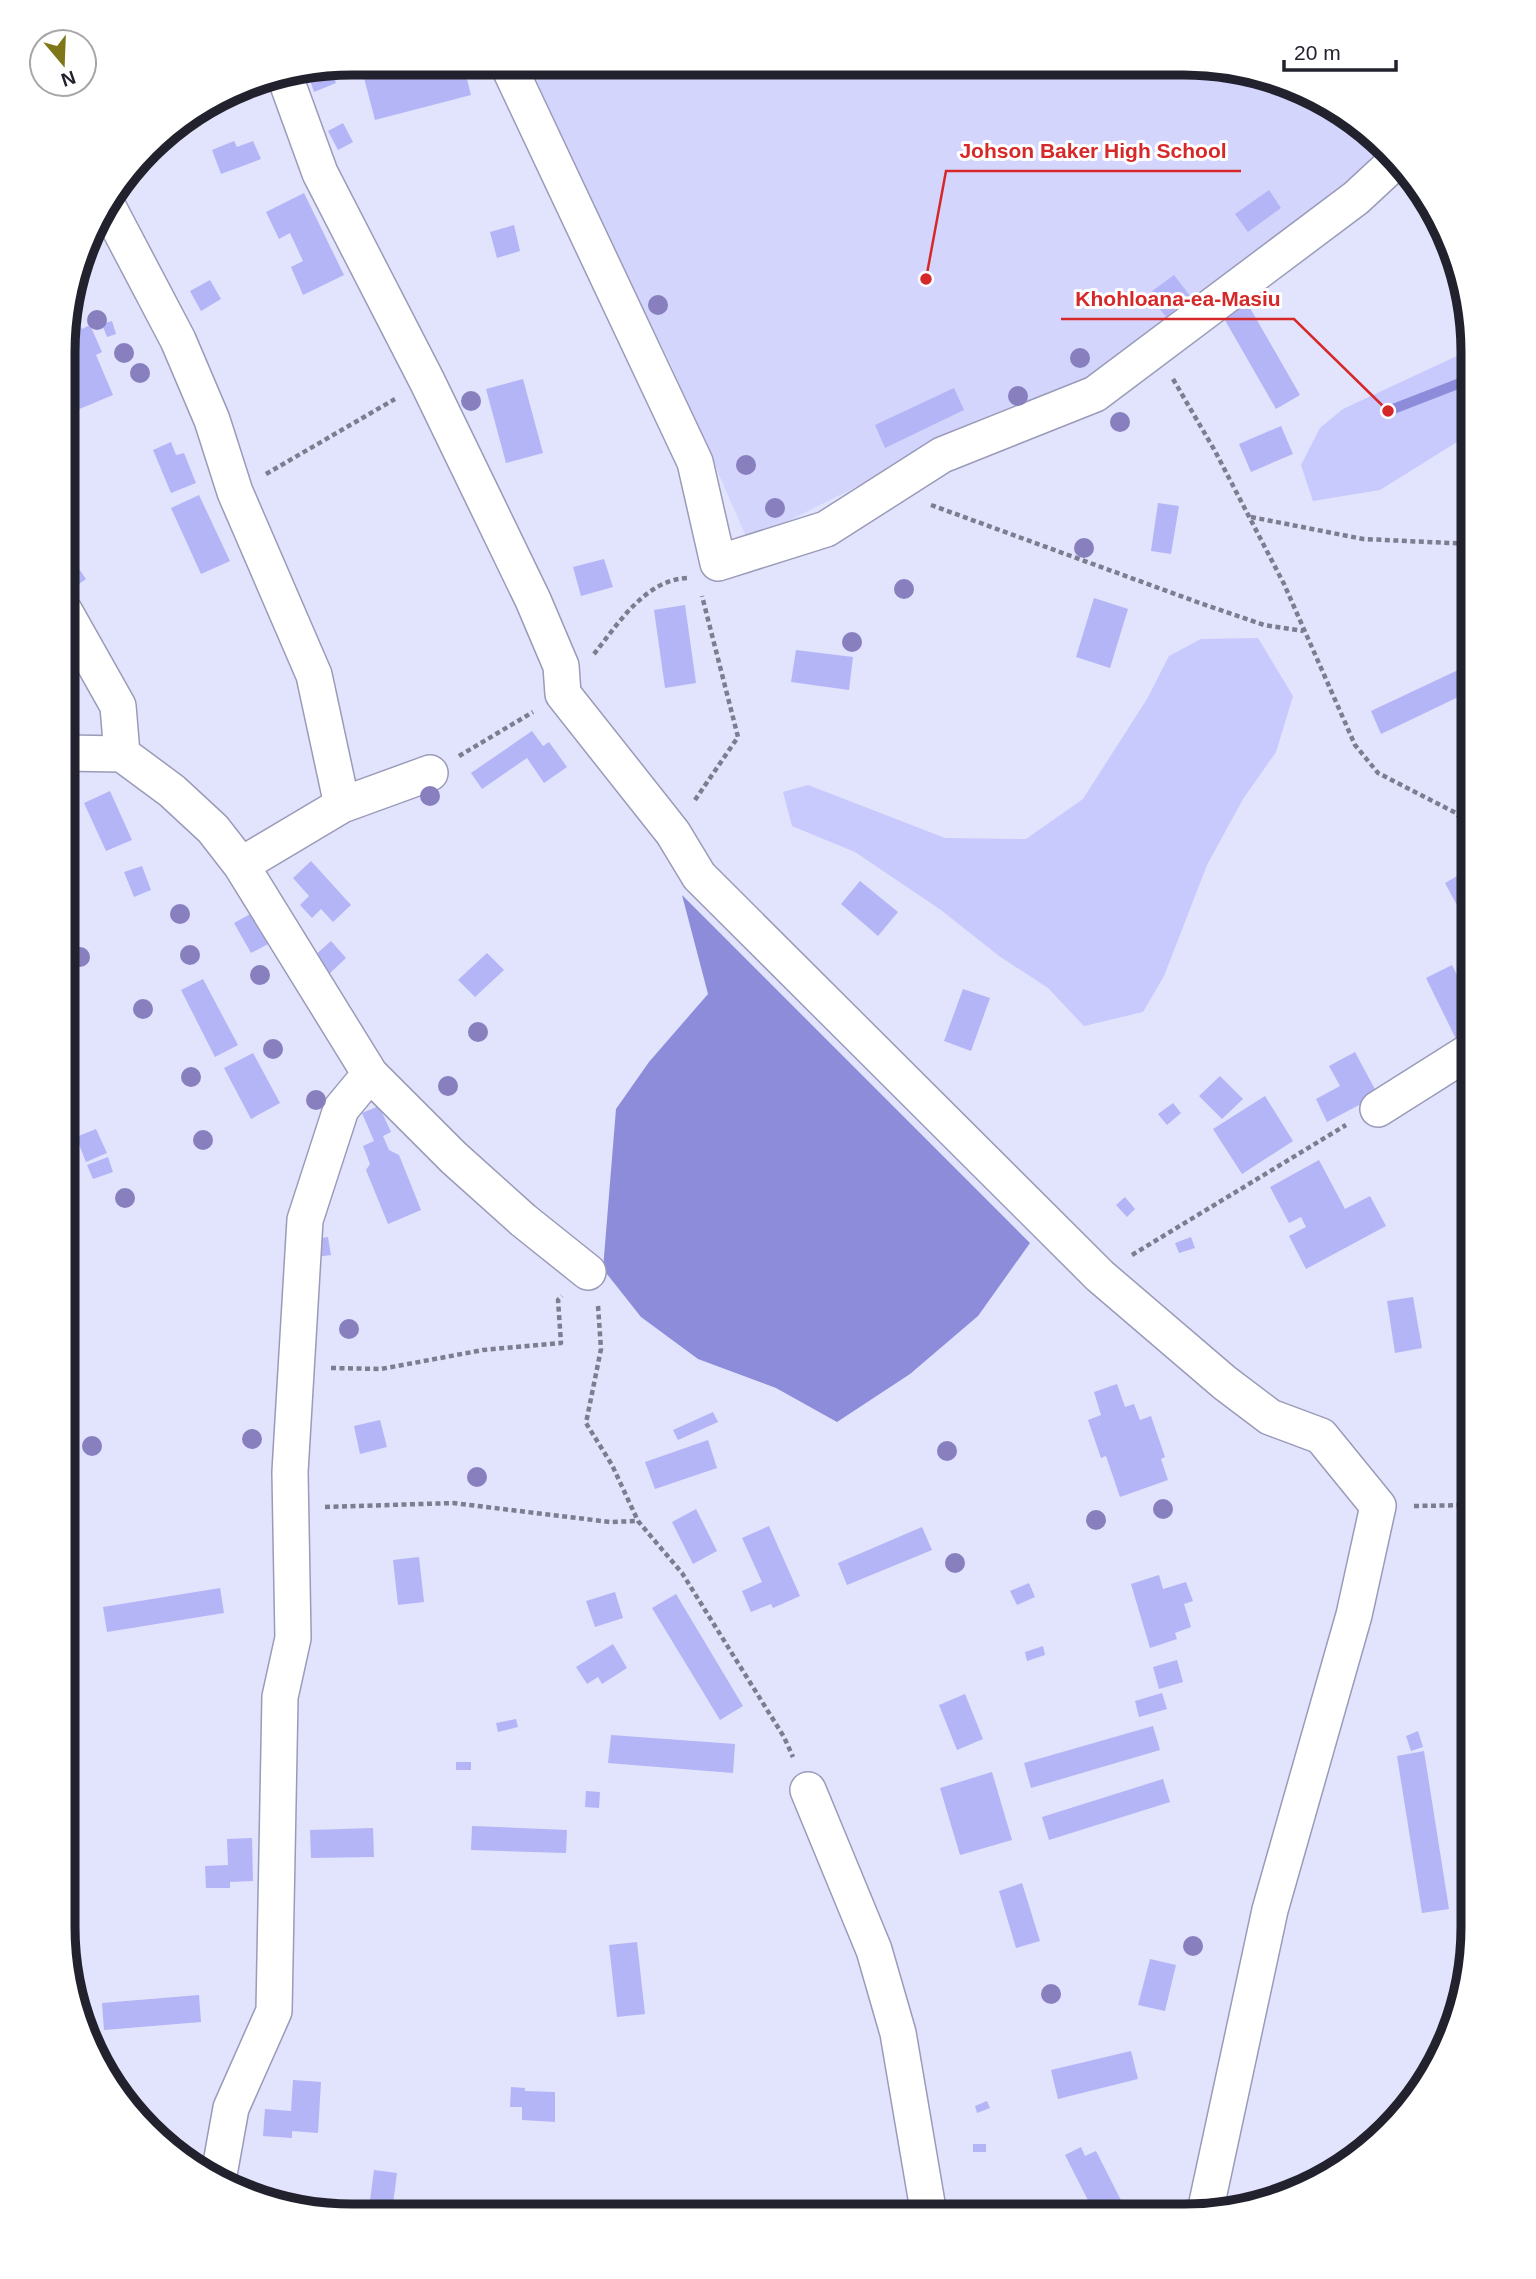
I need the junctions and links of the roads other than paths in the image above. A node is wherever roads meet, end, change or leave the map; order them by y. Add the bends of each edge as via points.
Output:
1 (512, 75) edge
2 (287, 83) edge
3 (1389, 167) edge
4 (112, 214) edge
5 (75, 630) edge
6 (75, 753) edge
7 (122, 754) junction
8 (430, 773) road end
9 (342, 805) junction
10 (241, 865) junction
11 (1461, 1057) edge
12 (370, 1074) junction
13 (1378, 1109) road end
14 (588, 1272) road end
15 (808, 1790) road end
16 (220, 2170) edge
17 (1207, 2202) edge
18 (927, 2204) edge

1 - 3 street via 695,462 708,570 826,529 942,455 1095,394 1356,198
2 - 17 street via 320,173 533,600 561,666 563,694 673,833 699,876 1100,1276 1270,1417 1321,1436 1378,1506 1354,1615 1270,1910
4 - 9 street via 178,341 212,420 235,492 314,675
5 - 7 street via 118,706
6 - 7 street
7 - 10 street via 213,829
8 - 9 street
9 - 10 street
10 - 12 street
11 - 13 street
12 - 14 street via 464,1167
12 - 16 street via 341,1109 305,1220 289,1508 293,1638 280,1697 274,2011 231,2108
15 - 18 street via 874,1950 898,2033

